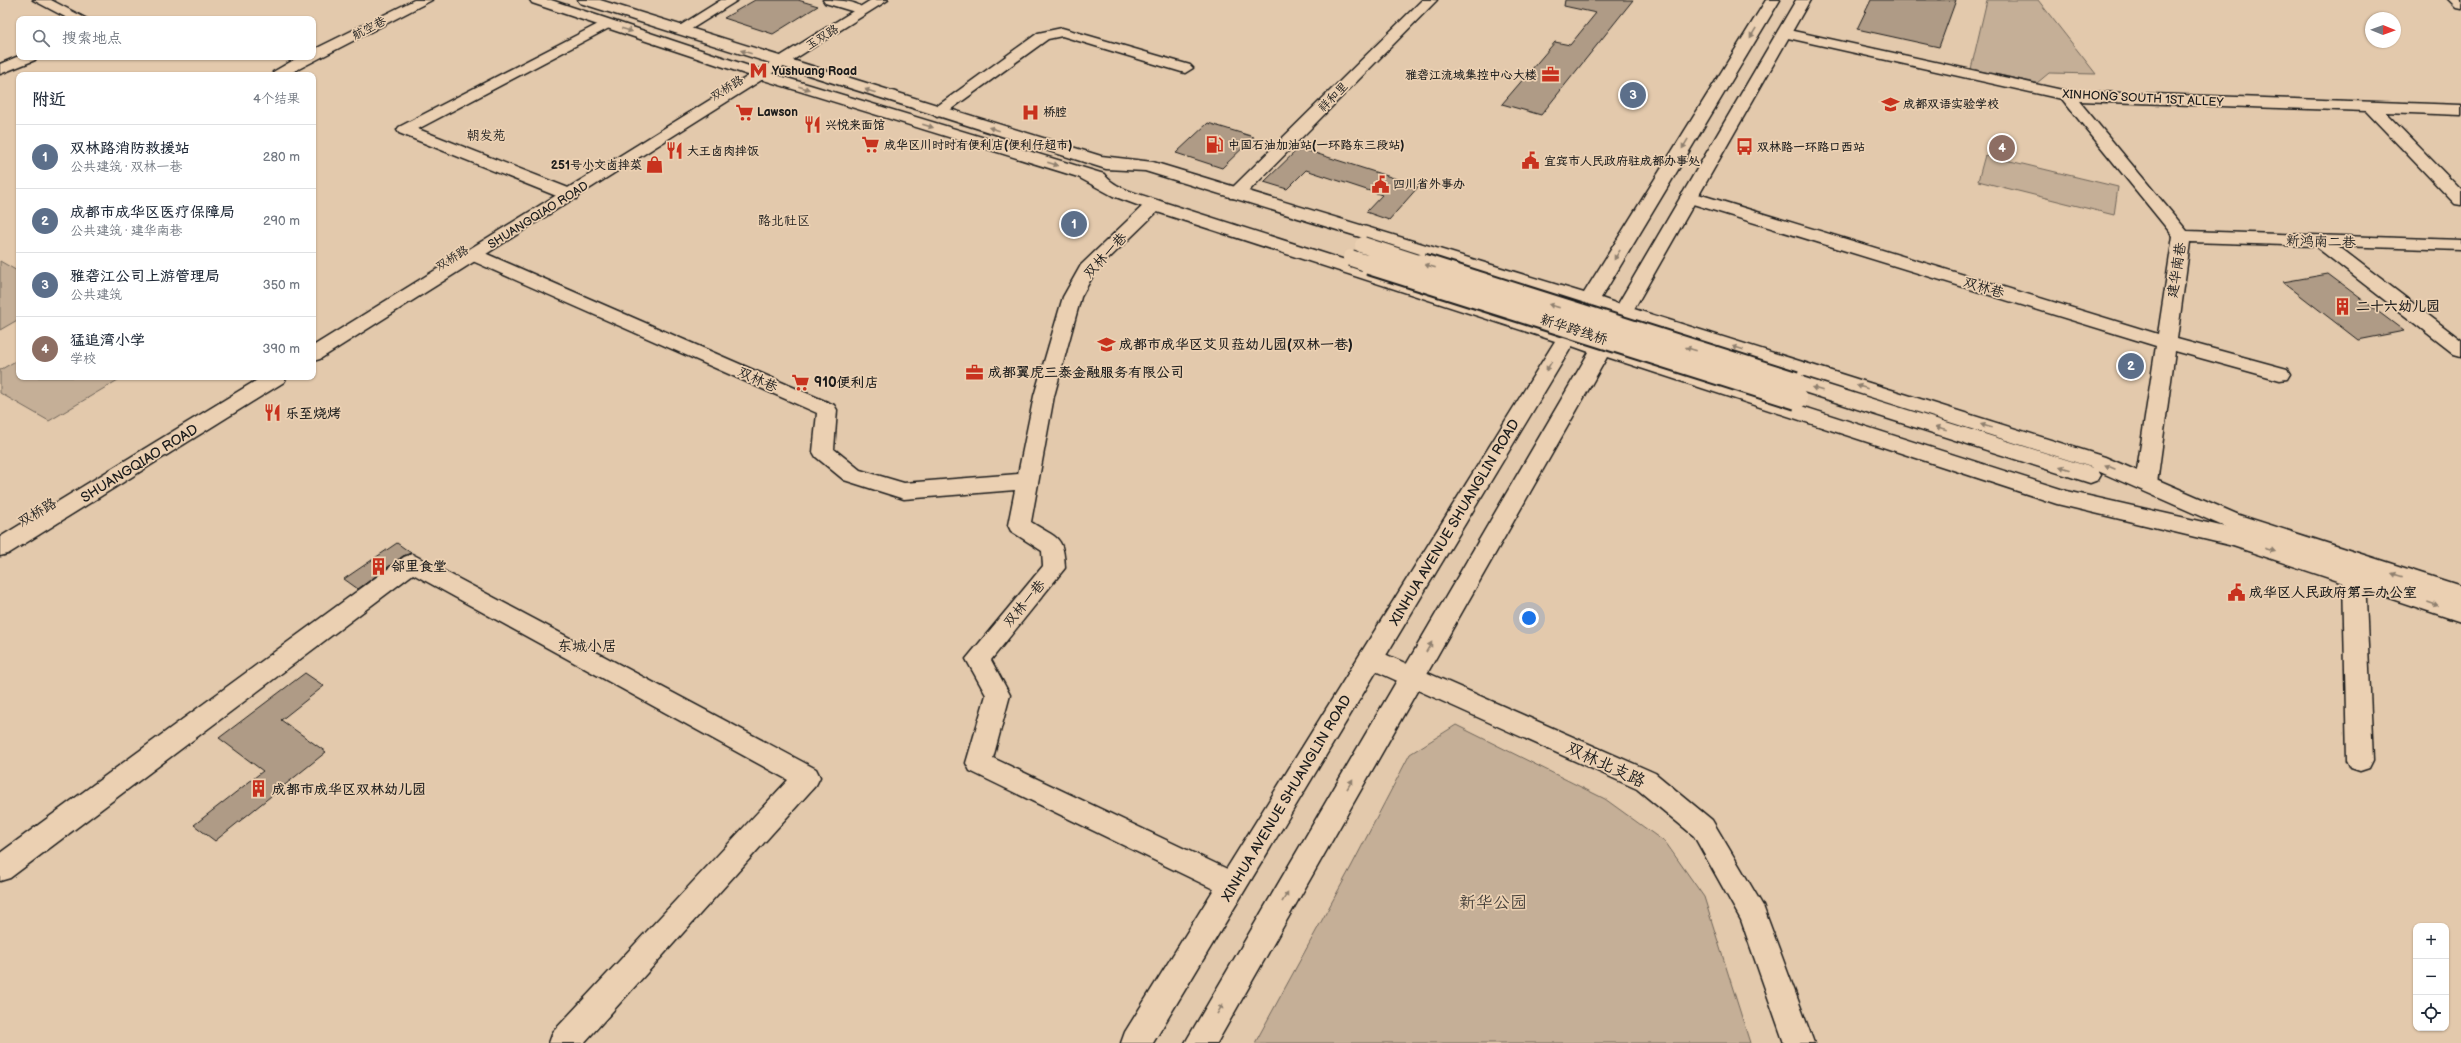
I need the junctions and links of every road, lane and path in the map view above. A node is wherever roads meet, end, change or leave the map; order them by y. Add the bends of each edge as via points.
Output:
1 (40, 0) edge
2 (425, 0) edge
3 (537, 0) edge
4 (585, 0) edge
5 (731, 0) edge
6 (830, 0) edge
7 (868, 0) edge
8 (882, 0) edge
9 (1430, 0) edge
10 (1773, 0) edge
11 (1803, 0) edge
12 (2455, 0) edge
13 (2461, 5) edge
14 (855, 8) junction
15 (74, 16) edge
16 (606, 24) junction
17 (680, 30) junction
18 (1784, 33) junction
19 (316, 54) edge
20 (22, 60) edge
21 (304, 60) edge
22 (776, 61) junction
23 (1185, 68) dead end
24 (0, 69) edge
25 (281, 72) dead end
26 (758, 73) junction
27 (2067, 96) junction
28 (2370, 106) junction
29 (2461, 110) edge
30 (937, 112) junction
31 (1091, 168) junction
32 (565, 193) junction
33 (1236, 194) junction
34 (1689, 197) junction
35 (2461, 200) edge
36 (1154, 205) junction
37 (2182, 236) junction
38 (2320, 240) junction
39 (2461, 245) edge
40 (474, 255) junction
41 (1589, 301) junction
42 (1623, 312) junction
43 (1566, 338) junction
44 (316, 341) edge
45 (2165, 342) junction
46 (1601, 349) junction
47 (2461, 350) edge
48 (316, 353) edge
49 (2280, 374) dead end
50 (253, 380) edge
51 (272, 380) edge
52 (1028, 481) junction
53 (2146, 483) junction
54 (2234, 530) junction
55 (0, 535) edge
56 (0, 548) edge
57 (2354, 577) junction
58 (2461, 595) edge
59 (2461, 613) edge
60 (1371, 658) junction
61 (1412, 676) junction
62 (2360, 760) dead end
63 (0, 870) edge
64 (1232, 885) junction
65 (564, 1043) edge
66 (1136, 1043) edge
67 (1200, 1043) edge
68 (1799, 1043) edge

1 - 15 main road
2 - 19 main road, 航空巷
3 - 16 main road
4 - 17 main road
5 - 17 main road
6 - 14 main road
7 - 14 main road, 玉双路
8 - 22 main road, 玉双路
9 - 33 main road, 祥和里
10 -> 41 main road, XINHUA AVENUE SHUANGLIN ROAD
11 - 18 main road
12 - 13 main road
14 - 22 main road, 玉双路
16 -> 26 main road
16 - 32 main road via 405,130
22 -> 17 main road
18 - 27 main road, XINHONG SOUTH 1ST ALLEY
18 - 34 main road
20 - 24 main road
21 - 25 main road, 航空巷
22 - 26 main road, 玉双路
30 -> 22 main road
23 - 30 main road via 1062,32 1043,36
26 -> 31 main road
26 - 32 main road, SHUANGQIAO ROAD
27 - 28 main road, XINHONG SOUTH 1ST ALLEY
27 - 37 main road, 建华南巷
28 - 29 main road, XINHONG SOUTH 1ST ALLEY
28 - 35 main road
31 -> 30 main road
31 - 33 main road via 1147,166
31 - 36 main road via 1119,192
31 - 54 main road, 新华跨线桥, bridge
32 - 40 main road, SHUANGQIAO ROAD
32 - 44 main road, 双桥路
41 -> 33 main road
34 - 42 main road
34 - 45 main road, 双林巷
36 - 43 main road
36 - 52 main road, 双林一巷 via 1087,269 1072,297 1044,396
37 - 38 main road, 新鸿南二巷
37 - 45 main road, 建华南巷
38 - 39 main road, 新鸿南二巷
38 - 47 main road
40 - 48 main road, SHUANGQIAO ROAD
40 - 52 main road, 双林巷 via 827,410 823,452 852,474 904,491
41 - 42 main road
41 - 43 main road, XINHUA AVENUE SHUANGLIN ROAD
42 - 46 main road
53 -> 42 main road via 2098,462
43 - 46 main road
43 -> 60 main road, XINHUA AVENUE SHUANGLIN ROAD
45 - 49 main road, 双林巷
45 - 53 main road, 建华南巷
46 - 54 main road via 2065,498
61 -> 46 main road
50 - 55 main road, 双桥路
51 - 56 main road, SHUANGQIAO ROAD
52 - 64 main road, 双林一巷 via 1019,525 1053,547 1054,568 978,659 998,695 979,763
53 - 54 main road
54 -> 57 main road
58 -> 54 main road
57 -> 59 main road
57 - 62 main road
60 - 61 main road, 双林北支路
60 - 64 main road, XINHUA AVENUE SHUANGLIN ROAD
67 -> 61 main road
61 - 68 main road, 双林北支路 via 1646,781 1703,828 1753,915
63 - 65 main road via 412,563 807,777
64 - 66 main road, XINHUA AVENUE SHUANGLIN ROAD

